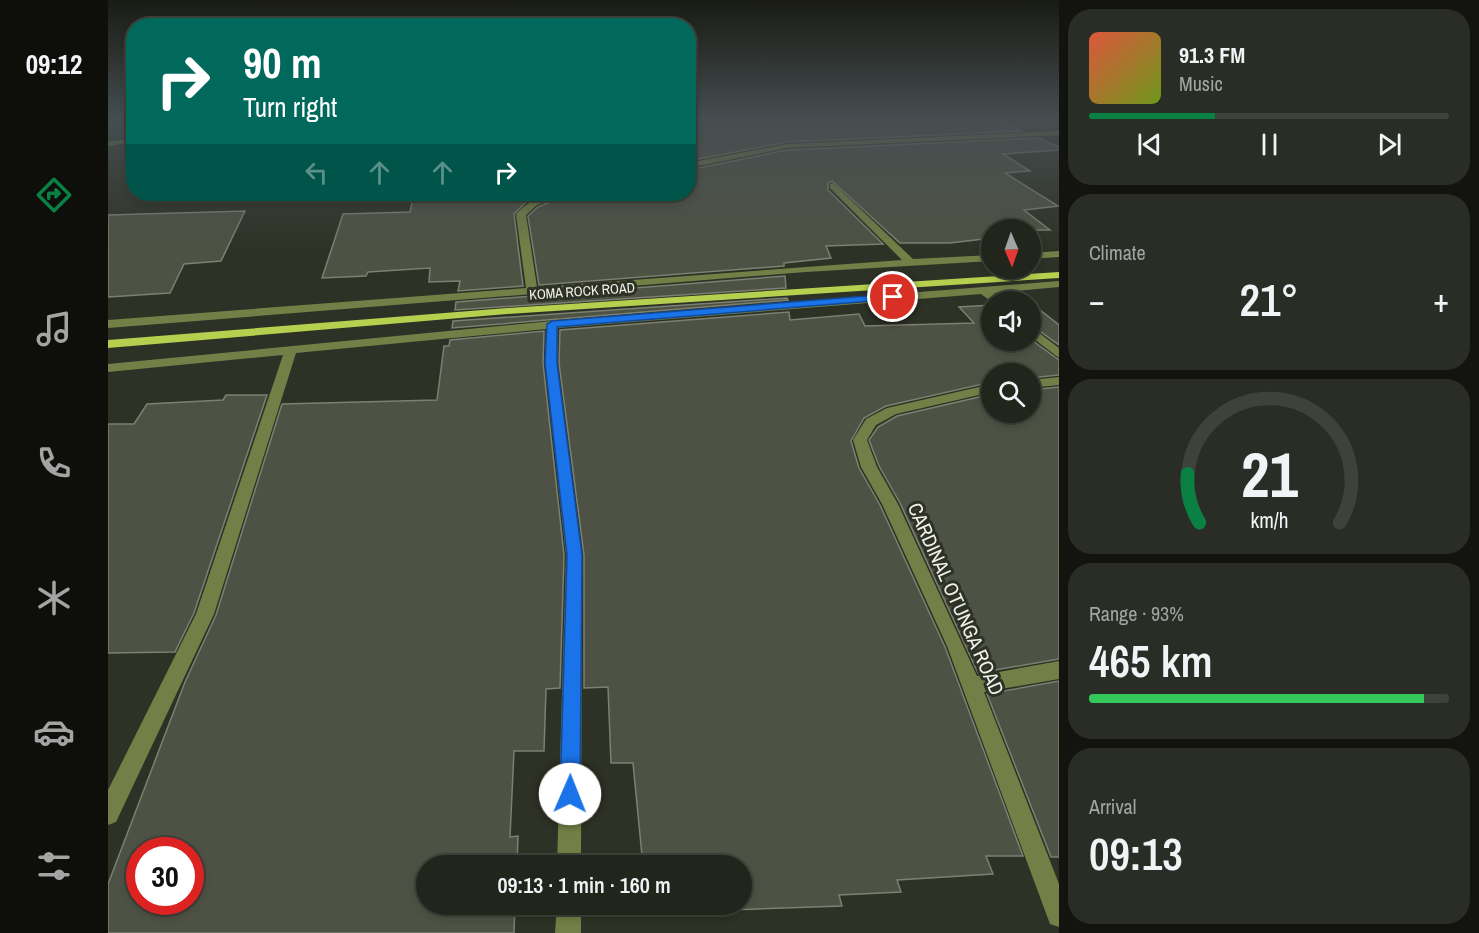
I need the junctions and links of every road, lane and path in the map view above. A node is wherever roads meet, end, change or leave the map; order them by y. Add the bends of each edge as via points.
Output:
1 (833, 186) dead end
2 (538, 201) edge
3 (1059, 254) edge
4 (1041, 255) edge
5 (981, 259) edge
6 (911, 263) junction
7 (1059, 274) edge
8 (1059, 284) edge
9 (984, 290) joint
10 (532, 292) junction
11 (108, 324) edge
12 (552, 324) junction
13 (1041, 338) edge
14 (108, 344) edge
15 (291, 351) junction
16 (1059, 354) edge
17 (108, 368) edge
18 (1059, 381) edge
19 (1041, 383) edge
20 (981, 391) edge
21 (1059, 670) edge
22 (971, 686) junction
23 (108, 814) edge
24 (569, 855) edge
25 (569, 915) edge
26 (1059, 915) edge
27 (568, 933) edge

1 - 6 street
2 - 10 street via 522,214
3 - 4 street
5 - 6 street
6 - 10 street
7 - 14 main road, KOMA ROCK ROAD via 507,311
8 - 9 street
9 - 12 street
10 - 11 street
12 - 15 street
12 - 24 street via 551,363 574,555
13 - 16 street
15 - 17 street
15 - 23 street via 205,614
18 - 19 street
20 - 22 street, CARDINAL OTUNGA ROAD via 892,411 871,422 860,440
21 - 22 street
22 - 26 street, CARDINAL OTUNGA ROAD
25 - 27 street

